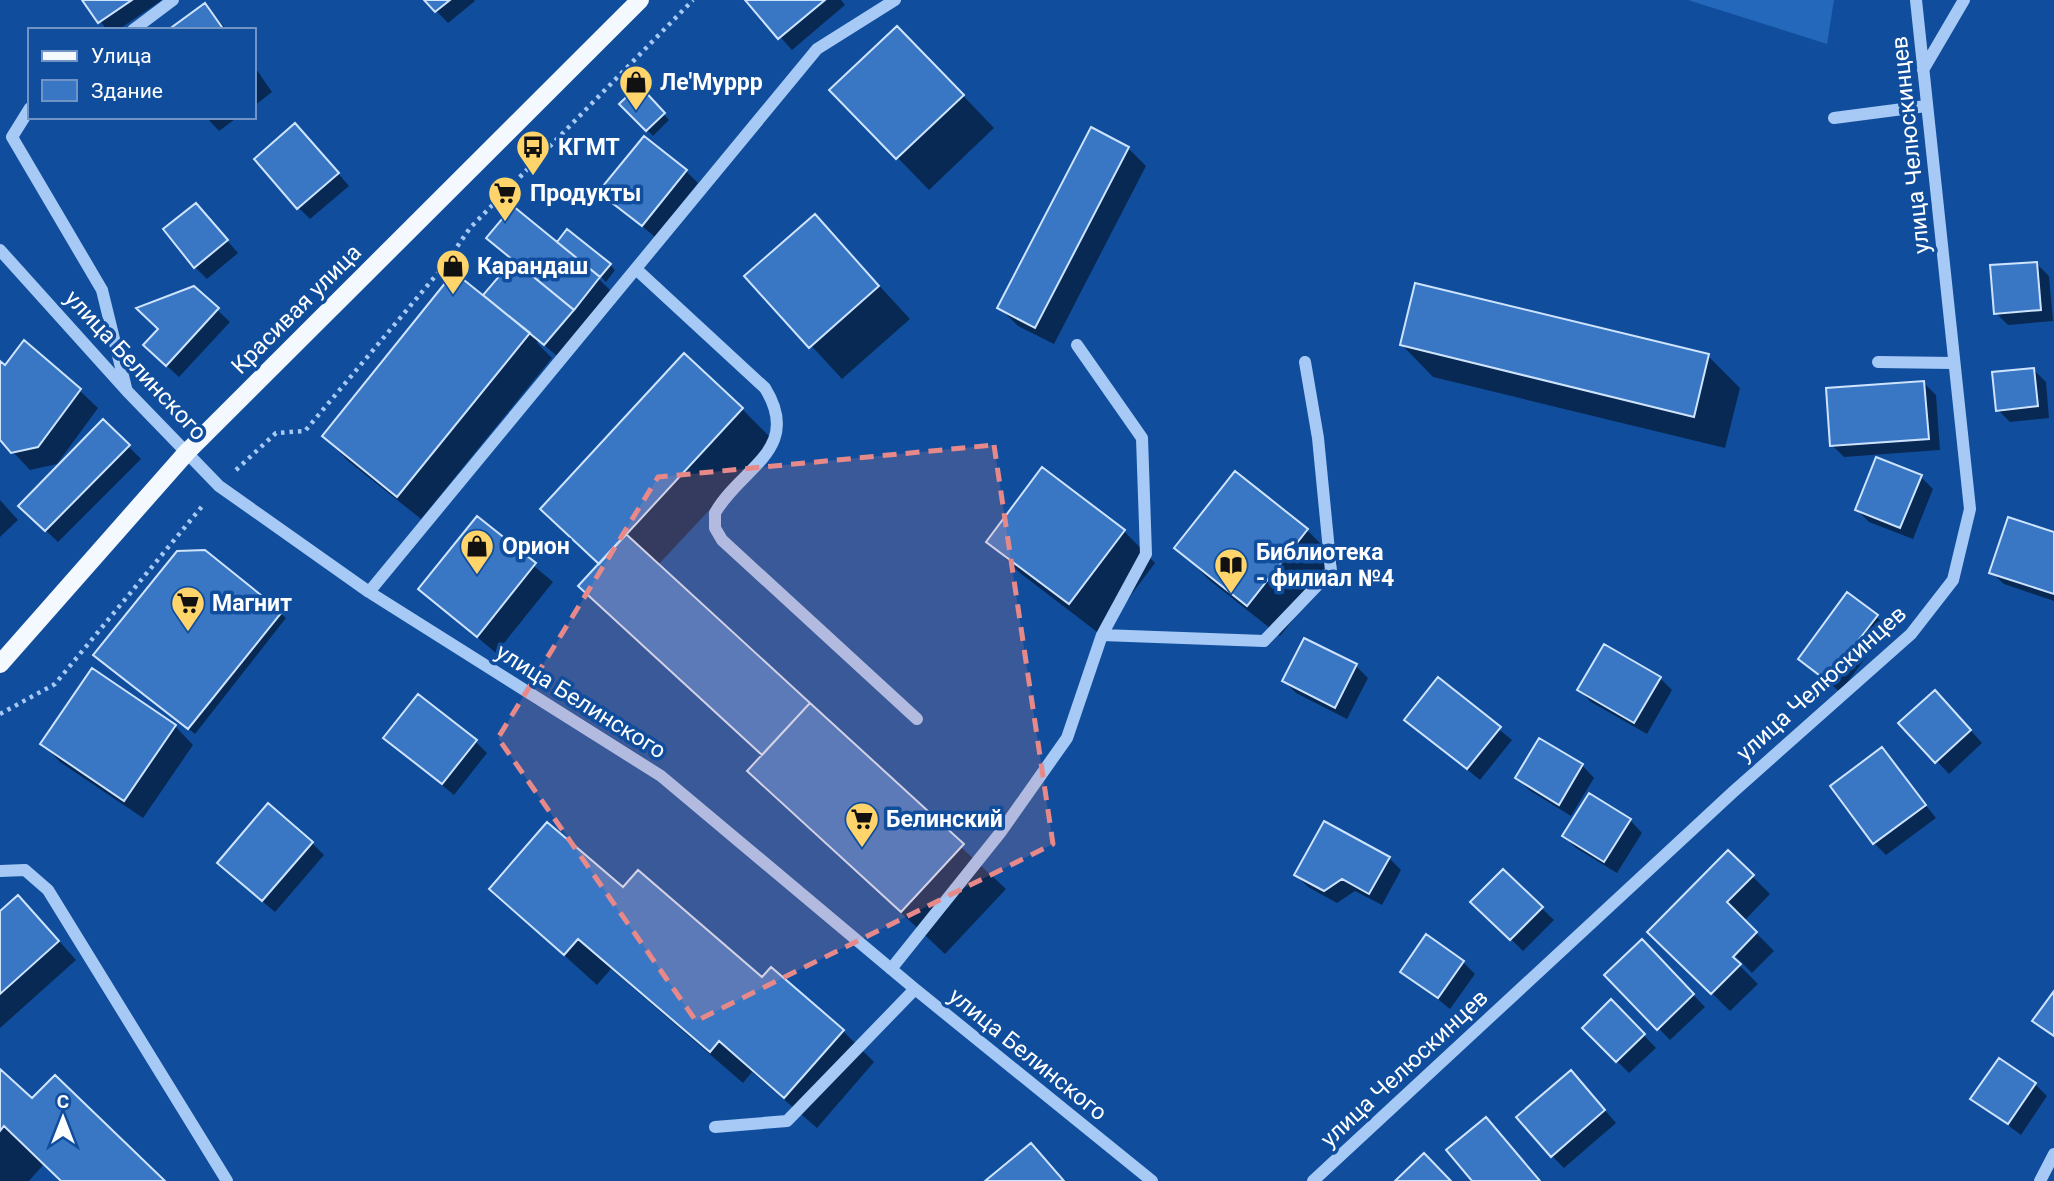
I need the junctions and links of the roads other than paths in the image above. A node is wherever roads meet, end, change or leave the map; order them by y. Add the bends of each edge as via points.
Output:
1 (173, 0) edge
2 (640, 0) edge
3 (895, 0) edge
4 (1916, 0) edge
5 (1964, 0) edge
6 (137, 28) edge
7 (1923, 70) junction
8 (1926, 106) junction
9 (28, 111) edge
10 (1834, 118) dead end
11 (0, 250) edge
12 (636, 269) junction
13 (1077, 345) dead end
14 (1304, 362) dead end
15 (1878, 362) dead end
16 (1953, 363) junction
17 (127, 391) junction
18 (187, 453) junction
19 (369, 592) junction
20 (1102, 635) junction
21 (0, 664) edge
22 (917, 719) dead end
23 (0, 871) edge
24 (891, 968) junction
25 (915, 989) junction
26 (715, 1127) dead end
27 (2054, 1154) edge
28 (227, 1181) edge
29 (1152, 1181) edge
30 (1313, 1181) edge
31 (2040, 1181) edge

1 - 6 street
2 - 18 main road, Красивая улица
3 - 12 street via 817,50
4 - 7 street, улица Челюскинцев
5 - 7 street
7 - 8 street, улица Челюскинцев
8 - 10 street
8 - 16 street, улица Челюскинцев
9 - 17 street via 12,137 102,290
11 - 17 street, улица Белинского
12 - 19 street
12 - 22 street via 765,388 776,405 779,426 769,451 715,513 715,528 722,540
13 - 20 street via 1142,438 1146,554
14 - 20 street via 1318,438 1331,571 1264,641
15 - 16 street
16 - 30 street, улица Челюскинцев via 1970,509 1953,580 1920,624
17 - 18 street, улица Белинского
18 - 19 street, улица Белинского via 219,486
18 - 21 main road, Красивая улица
19 - 24 street, улица Белинского via 661,776
20 - 24 street via 1067,738 1000,833
23 - 28 street via 25,870 48,890
24 - 25 street, улица Белинского
25 - 26 street via 787,1121
25 - 29 street, улица Белинского
27 - 31 street

